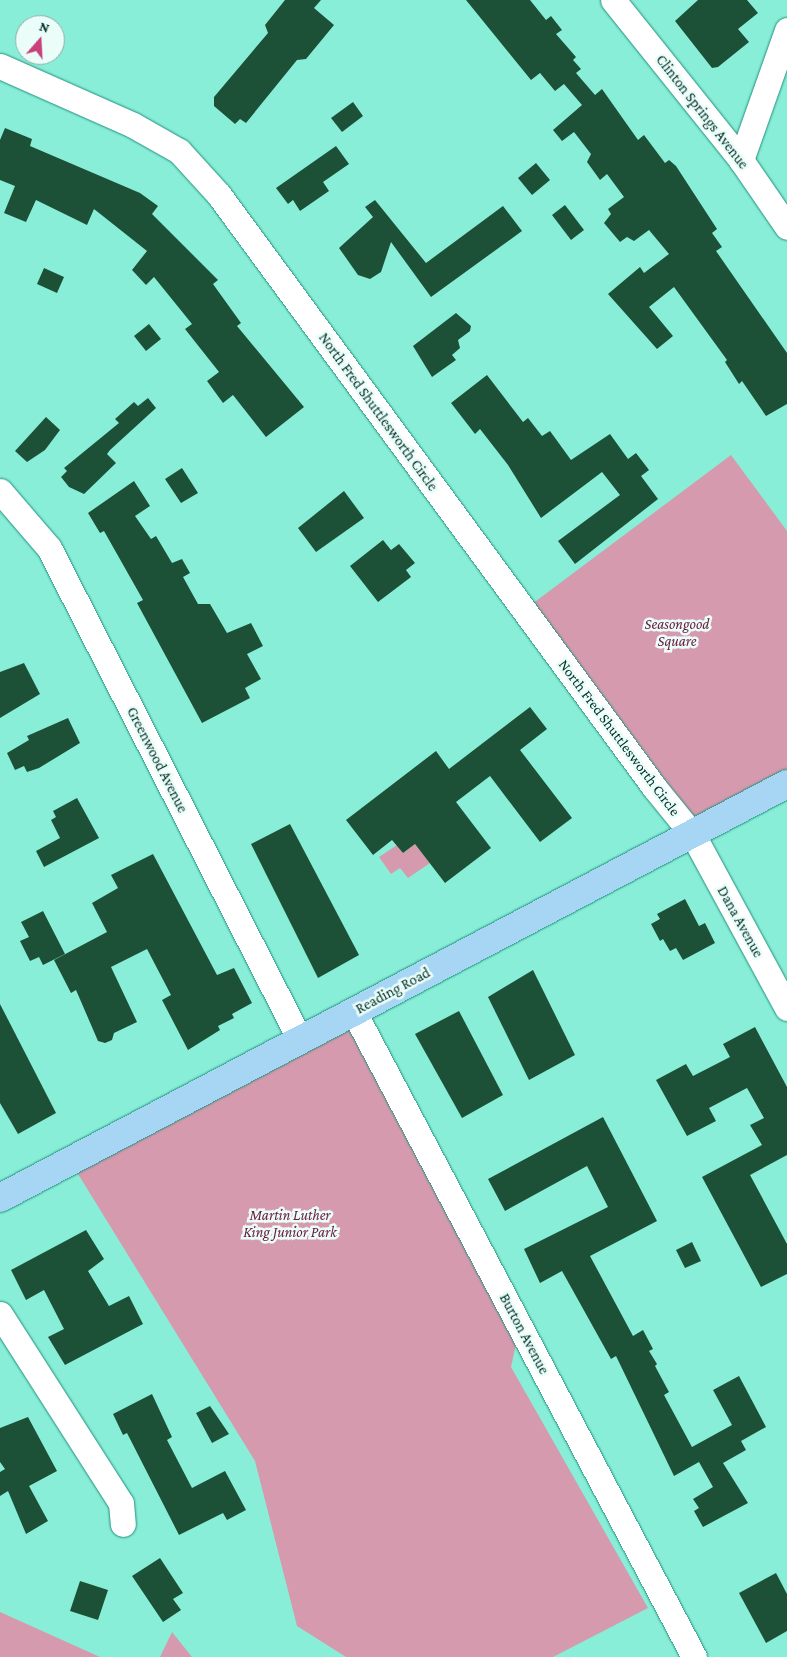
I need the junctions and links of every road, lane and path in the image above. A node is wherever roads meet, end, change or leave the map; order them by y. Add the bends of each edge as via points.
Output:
1 (613, 0) edge
2 (787, 30) edge
3 (0, 66) edge
4 (741, 160) junction
5 (787, 227) edge
6 (0, 491) edge
7 (787, 784) edge
8 (693, 835) junction
9 (787, 1008) edge
10 (354, 1012) junction
11 (300, 1040) junction
12 (0, 1198) edge
13 (0, 1314) edge
14 (123, 1524) dead end
15 (694, 1657) edge

1 - 4 street, Clinton Springs Avenue
2 - 4 street
3 - 8 street, North Fred Shuttlesworth Circle via 133,125 179,151 219,195 642,772
4 - 5 street, Clinton Springs Avenue
6 - 11 street, Greenwood Avenue via 49,548
7 - 8 main road, Reading Road
8 - 9 street, Dana Avenue
8 - 10 main road, Reading Road
10 - 11 main road, Reading Road
10 - 15 street, Burton Avenue
11 - 12 main road, Reading Road
13 - 14 street via 121,1503

